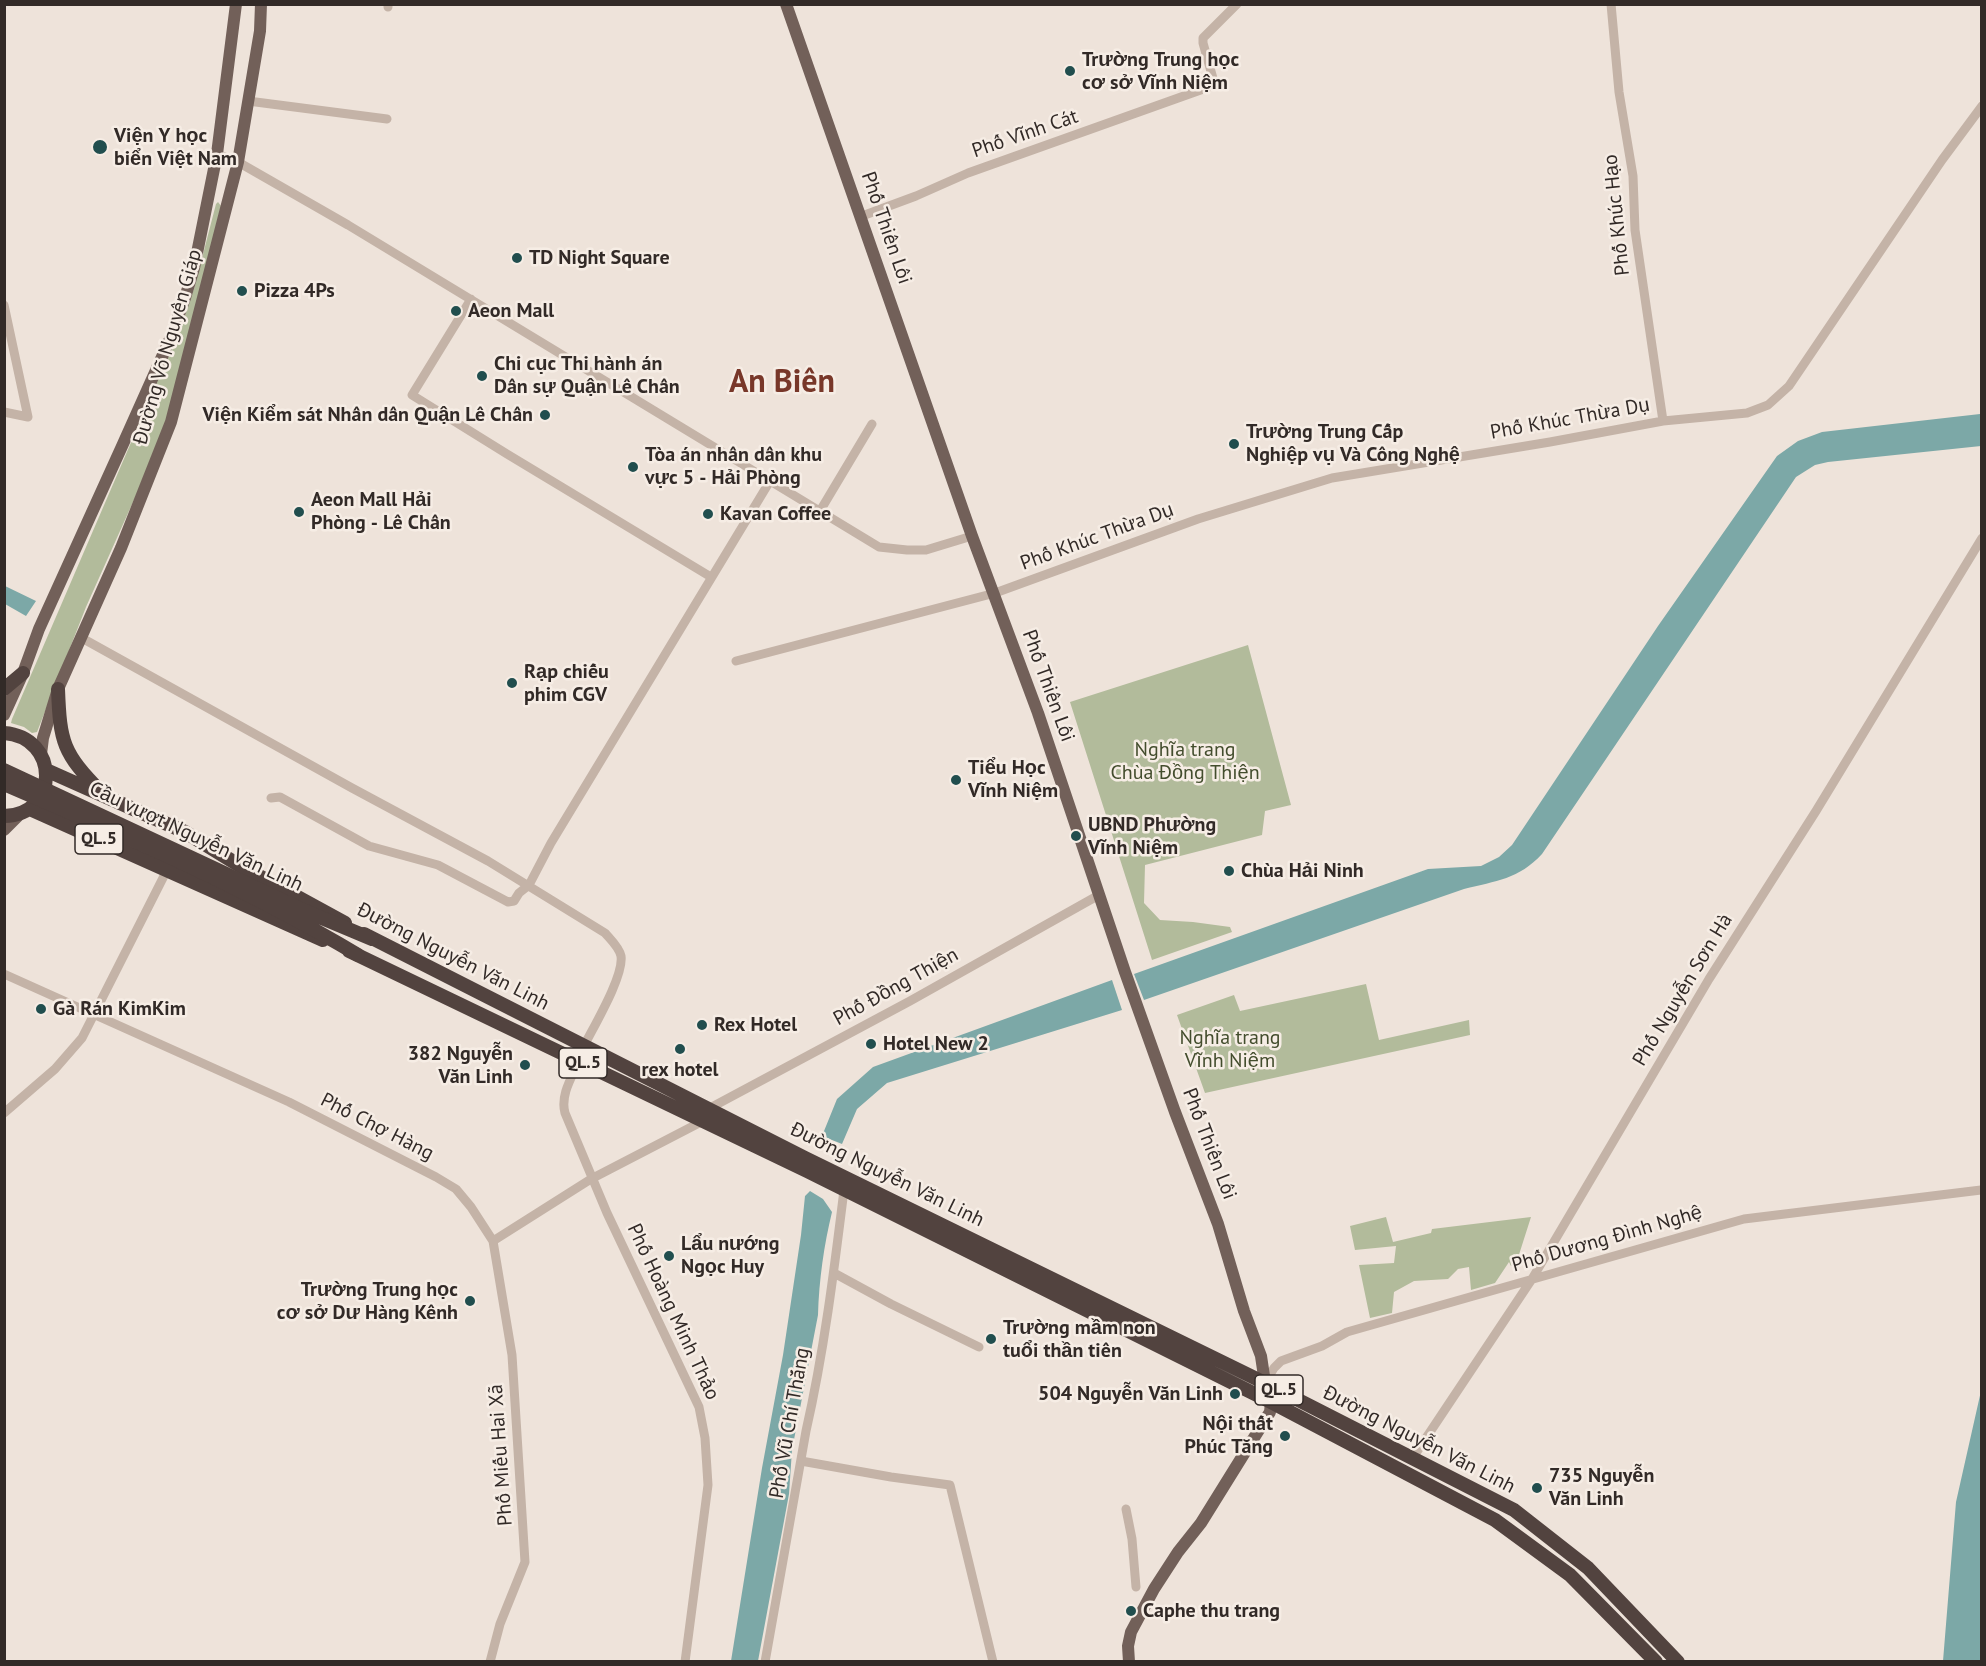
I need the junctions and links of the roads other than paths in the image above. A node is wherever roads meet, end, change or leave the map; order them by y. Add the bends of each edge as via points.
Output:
1 (236, 4) edge
2 (261, 4) edge
3 (786, 4) edge
4 (1237, 4) edge
5 (1611, 4) edge
6 (248, 101) junction
7 (1982, 106) edge
8 (387, 119) dead end
9 (218, 154) junction
10 (238, 162) junction
11 (862, 216) junction
12 (471, 300) junction
13 (4, 305) edge
14 (4, 412) edge
15 (1663, 421) junction
16 (872, 424) dead end
17 (770, 481) junction
18 (820, 510) junction
19 (972, 536) junction
20 (1982, 538) edge
21 (711, 576) junction
22 (994, 593) junction
23 (80, 637) junction
24 (736, 661) dead end
25 (23, 673) junction
26 (4, 689) edge
27 (58, 689) junction
28 (4, 715) edge
29 (4, 733) edge
30 (41, 754) junction
31 (4, 770) edge
32 (46, 770) junction
33 (4, 784) edge
34 (271, 798) dead end
35 (113, 801) junction
36 (26, 811) junction
37 (4, 816) edge
38 (4, 830) edge
39 (107, 843) junction
40 (167, 870) junction
41 (529, 885) junction
42 (1099, 895) junction
43 (372, 939) junction
44 (358, 955) junction
45 (4, 974) edge
46 (93, 1014) junction
47 (584, 1046) junction
48 (579, 1062) junction
49 (710, 1108) junction
50 (4, 1113) edge
51 (701, 1122) junction
52 (806, 1164) junction
53 (591, 1179) junction
54 (844, 1190) junction
55 (1981, 1190) edge
56 (493, 1241) junction
57 (834, 1273) junction
58 (1532, 1279) junction
59 (979, 1347) dead end
60 (1265, 1383) junction
61 (1271, 1402) junction
62 (1412, 1459) junction
63 (801, 1461) junction
64 (1126, 1509) dead end
65 (1136, 1587) dead end
66 (490, 1662) edge
67 (685, 1662) edge
68 (765, 1662) edge
69 (993, 1662) edge
70 (1129, 1662) edge
71 (1656, 1662) edge
72 (1678, 1662) edge

1 - 9 main road, Đường Võ Nguyên Giáp
2 - 6 main road, Đường Võ Nguyên Giáp
3 - 11 main road, Phố Thiên Lôi
4 - 11 street, Phố Vĩnh Cát via 1203,38 1214,82 1209,87 968,173
5 - 15 street, Phố Khúc Hạo via 1619,92 1633,176 1635,230
6 - 8 street
6 - 10 main road, Đường Võ Nguyên Giáp
7 - 15 street, Phố Khúc Thừa Dụ via 1789,386 1768,405 1748,413
9 - 10 street
9 - 25 main road, Đường Võ Nguyên Giáp via 194,268 170,339 39,629
10 - 12 street
10 - 23 main road, Đường Võ Nguyên Giáp via 171,422 121,549
11 - 19 main road, Phố Thiên Lôi
12 - 17 street
12 - 21 street via 412,395
13 - 14 street via 28,417
15 - 22 street, Phố Khúc Thừa Dụ via 1332,478 1198,519
16 - 18 street
17 - 18 street
17 - 21 street
18 - 19 street via 879,547 926,550
19 - 22 main road, Phố Thiên Lôi
20 - 58 street, Phố Nguyễn Sơn Hà via 1709,979
21 - 41 street
22 - 24 street, Phố Khúc Thừa Dụ
22 - 42 main road, Phố Thiên Lôi
23 - 27 main road, Đường Võ Nguyên Giáp
23 - 41 street
25 - 26 highway
25 - 28 main road, Đường Võ Nguyên Giáp
27 - 30 main road, Đường Võ Nguyên Giáp
27 - 35 highway via 60,729 67,751 80,770
29 - 30 highway via 28,740
30 - 32 highway
31 - 43 highway, Cầu vượt Nguyễn Văn Linh / QL.5, bridge
32 - 35 highway, Đường Nguyễn Văn Linh / QL.5
32 - 36 highway via 43,792
33 - 44 highway, Cầu vượt Nguyễn Văn Linh / QL.5, bridge via 173,859 306,924
34 - 41 street via 280,797 369,846 438,866 508,902
35 - 39 highway via 99,818 98,827
35 - 43 highway, Đường Nguyễn Văn Linh / QL.5 via 186,832
36 - 37 highway
36 - 38 main road
36 - 39 highway, Đường Nguyễn Văn Linh / QL.5
39 - 40 highway, Đường Nguyễn Văn Linh / QL.5
40 - 44 highway, Đường Nguyễn Văn Linh / QL.5
40 - 46 street
41 - 47 street via 605,933 621,955 621,972
42 - 49 street, Phố Đồng Thiện
42 - 60 main road, Phố Thiên Lôi via 1218,1224 1261,1356
43 - 47 highway, Đường Nguyễn Văn Linh / QL.5
44 - 48 highway, Đường Nguyễn Văn Linh / QL.5
45 - 46 street, Phố Chợ Hàng
46 - 50 street via 82,1038 55,1069
46 - 56 street, Phố Chợ Hàng via 289,1102 436,1177 456,1189
47 - 49 highway, Đường Nguyễn Văn Linh / QL.5
48 - 51 highway, Đường Nguyễn Văn Linh / QL.5
48 - 53 street, Phố Hoàng Minh Thảo via 562,1105
49 - 52 highway, Đường Nguyễn Văn Linh / QL.5
51 - 52 highway, Đường Nguyễn Văn Linh / QL.5
51 - 53 street
52 - 54 highway, Đường Nguyễn Văn Linh / QL.5
52 - 60 highway, Đường Nguyễn Văn Linh / QL.5 via 842,1175
53 - 56 street
53 - 67 street, Phố Hoàng Minh Thảo via 699,1407 708,1485
54 - 57 street, Phố Vũ Chí Thắng
54 - 61 highway, Đường Nguyễn Văn Linh / QL.5
55 - 58 street, Phố Dương Đình Nghệ via 1744,1219
56 - 66 street, Phố Miếu Hai Xã via 512,1355 525,1562 500,1624
57 - 59 street
57 - 63 street, Phố Vũ Chí Thắng
58 - 60 street, Phố Dương Đình Nghệ via 1347,1332 1281,1361
58 - 62 street, Phố Nguyễn Sơn Hà
60 - 61 main road, Phố Thiên Lôi
60 - 62 highway, Đường Nguyễn Văn Linh / QL.5
61 - 70 main road via 1270,1412 1229,1479 1154,1589 1131,1632
61 - 71 highway, Đường Nguyễn Văn Linh / QL.5 via 1495,1520 1570,1575
62 - 72 highway, Đường Nguyễn Văn Linh / QL.5 via 1514,1510 1588,1568
63 - 68 street, Phố Vũ Chí Thắng
63 - 69 street via 950,1485
64 - 65 street

